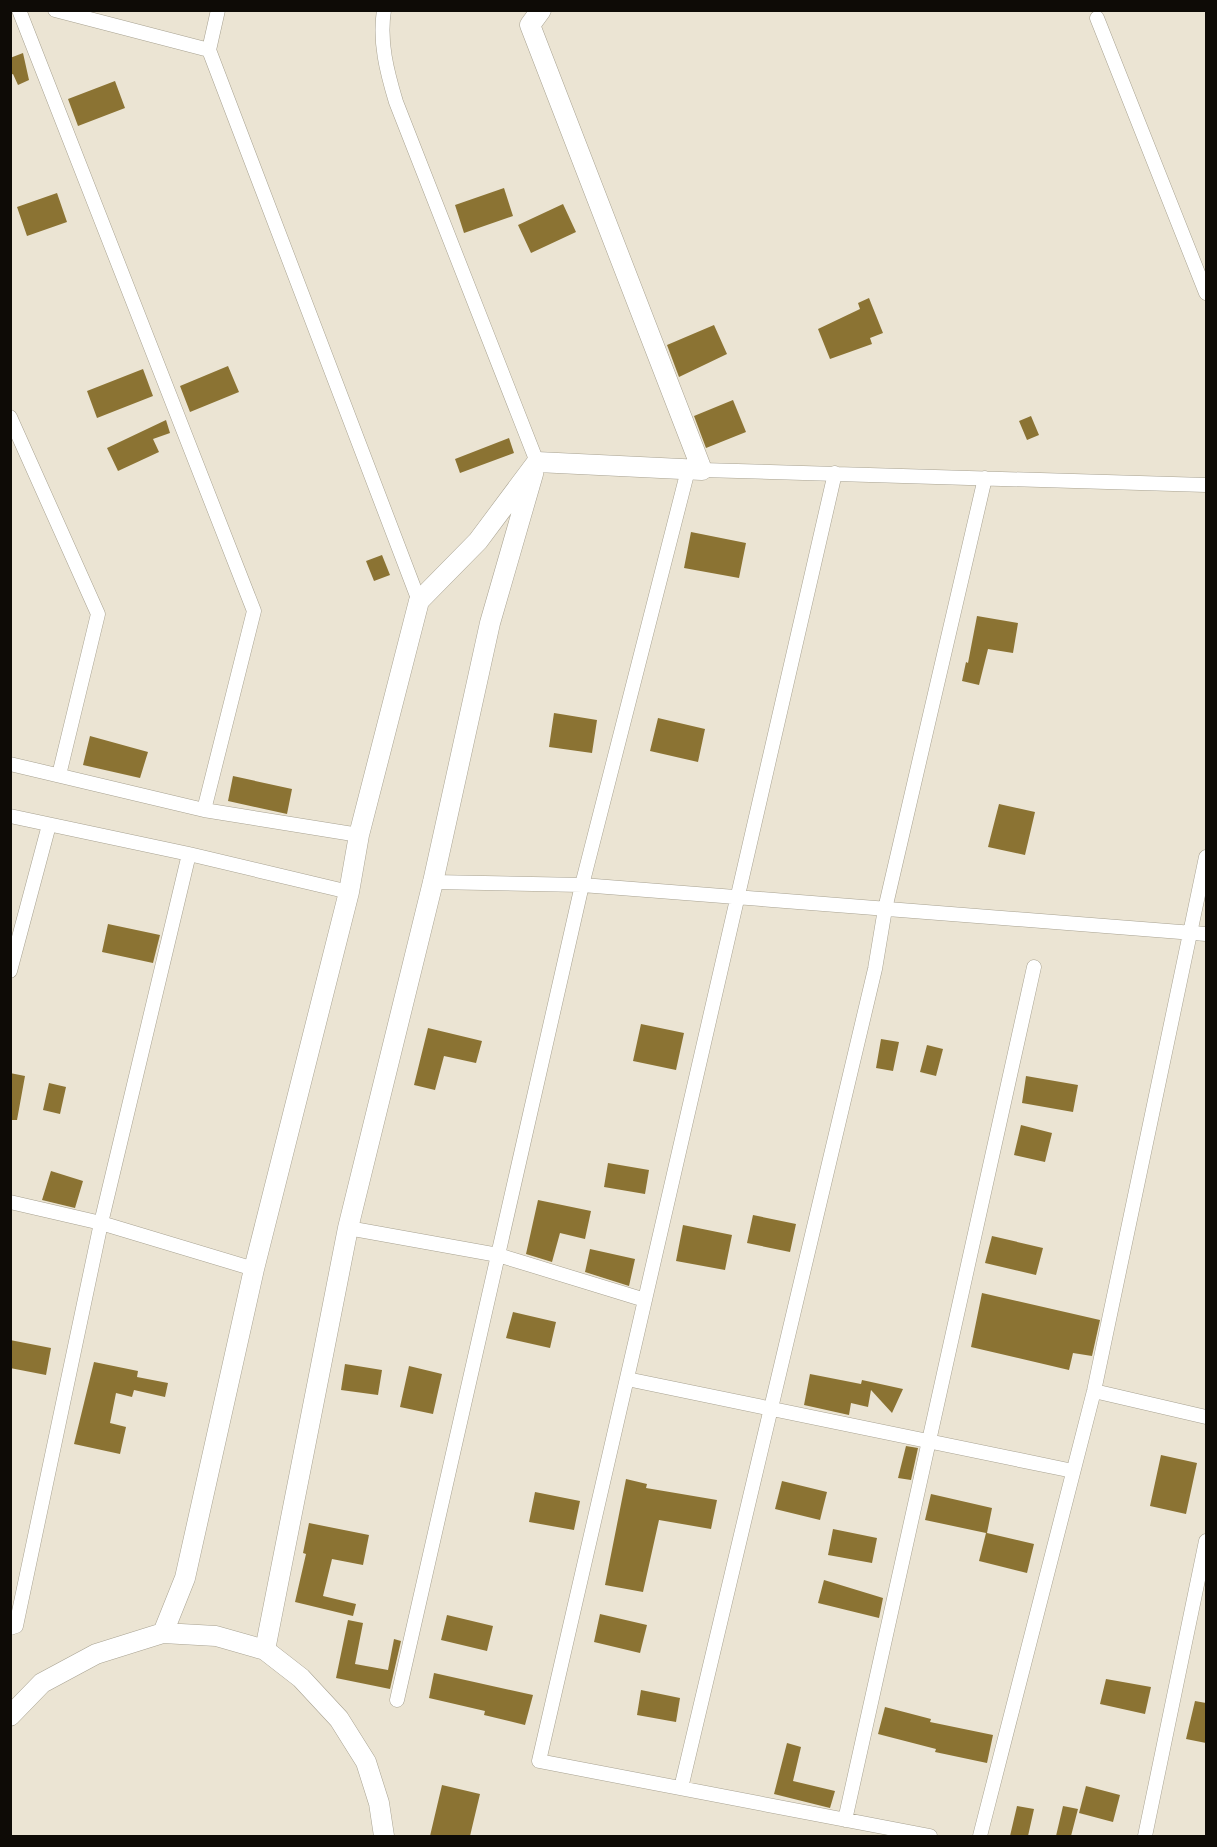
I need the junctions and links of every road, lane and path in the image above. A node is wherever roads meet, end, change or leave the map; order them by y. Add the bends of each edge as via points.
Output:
1 (19, 10) edge
2 (218, 10) edge
3 (384, 10) edge
4 (541, 10) edge
5 (59, 11) edge
6 (1097, 18) dead end
7 (209, 50) junction
8 (1206, 293) edge
9 (10, 417) edge
10 (537, 462) junction
11 (695, 470) junction
12 (835, 473) junction
13 (985, 478) junction
14 (1206, 485) edge
15 (419, 601) junction
16 (10, 764) edge
17 (59, 775) junction
18 (204, 810) junction
19 (10, 816) edge
20 (49, 825) junction
21 (358, 836) junction
22 (189, 854) junction
23 (1206, 857) edge
24 (433, 882) junction
25 (582, 885) junction
26 (349, 892) junction
27 (737, 898) junction
28 (885, 909) junction
29 (1189, 933) junction
30 (1206, 934) edge
31 (1034, 967) dead end
32 (10, 971) edge
33 (10, 1202) edge
34 (101, 1223) junction
35 (348, 1228) junction
36 (498, 1255) junction
37 (254, 1269) junction
38 (645, 1300) junction
39 (627, 1379) junction
40 (1094, 1391) junction
41 (771, 1407) junction
42 (1206, 1417) edge
43 (929, 1442) junction
44 (1073, 1471) junction
45 (1206, 1540) edge
46 (10, 1628) edge
47 (163, 1633) junction
48 (265, 1650) junction
49 (397, 1700) dead end
50 (10, 1716) edge
51 (681, 1788) junction
52 (845, 1820) junction
53 (384, 1836) edge
54 (930, 1836) edge
55 (980, 1836) edge
56 (1145, 1836) edge

1 - 18 street via 254,611
2 - 7 street
3 - 10 street via 381,27 385,65 396,102
4 - 11 street via 530,25
5 - 7 street
6 - 8 street
7 - 15 street
9 - 17 street via 98,614
10 - 11 street
10 - 15 street via 478,541
10 - 24 street via 490,622
11 - 12 street
11 - 25 street
12 - 13 street
12 - 27 street
13 - 14 street
13 - 28 street
15 - 21 street
16 - 17 street
17 - 18 street
18 - 21 street
19 - 20 street
20 - 22 street
20 - 32 street
21 - 26 street
22 - 26 street
22 - 34 street
23 - 29 street
24 - 25 street
24 - 35 street
25 - 27 street
25 - 36 street
26 - 37 street
27 - 28 street
27 - 38 street
28 - 29 street
28 - 41 street via 875,969
29 - 30 street
29 - 40 street
31 - 43 street
33 - 34 street
34 - 37 street
34 - 46 street via 16,1626
35 - 36 street
35 - 48 street
36 - 38 street
36 - 49 street
37 - 47 street via 185,1578
38 - 39 street
39 - 41 street
39 - 51 street via 539,1761
40 - 42 street
40 - 44 street
41 - 43 street
41 - 51 street
43 - 44 street
43 - 52 street
44 - 55 street
45 - 56 street
47 - 48 street via 216,1636
47 - 50 street via 96,1654 60,1673 42,1683
48 - 53 street via 302,1678 339,1719 366,1762
51 - 52 street
52 - 54 street

